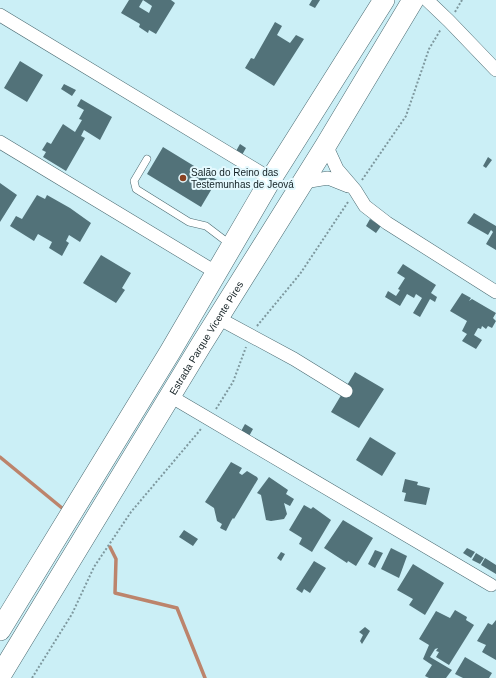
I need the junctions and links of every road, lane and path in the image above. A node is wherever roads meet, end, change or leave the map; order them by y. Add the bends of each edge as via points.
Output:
1 (384, 0) edge
2 (413, 0) edge
3 (427, 0) edge
4 (0, 15) edge
5 (496, 70) edge
6 (0, 142) edge
7 (326, 145) junction
8 (147, 159) dead end
9 (271, 179) junction
10 (304, 182) junction
11 (355, 190) junction
12 (234, 244) junction
13 (217, 273) junction
14 (235, 290) junction
15 (496, 292) edge
16 (197, 306) junction
17 (218, 318) junction
18 (201, 345) junction
19 (346, 391) dead end
20 (170, 396) junction
21 (491, 585) dead end
22 (0, 630) edge
23 (0, 676) edge

1 - 9 main road
2 - 7 main road, Estrada Parque Vicente Pires
3 - 5 street
4 - 9 street
6 - 13 street
7 - 10 main road, Estrada Parque Vicente Pires
7 - 11 street via 337,169
8 - 12 lane via 134,181 136,188 188,222 206,226
9 - 12 main road
10 - 11 street via 328,178
10 - 14 main road, Estrada Parque Vicente Pires
11 - 15 street via 365,206 387,223
12 - 13 main road
12 - 14 main road via 236,248 225,279
13 - 16 main road
14 - 17 main road, Estrada Parque Vicente Pires
16 - 18 main road via 206,313 208,319 200,337
16 - 22 main road
17 - 18 main road, Estrada Parque Vicente Pires
17 - 19 street via 294,359
18 - 20 main road, Estrada Parque Vicente Pires
20 - 21 street
20 - 23 main road, Estrada Parque Vicente Pires

